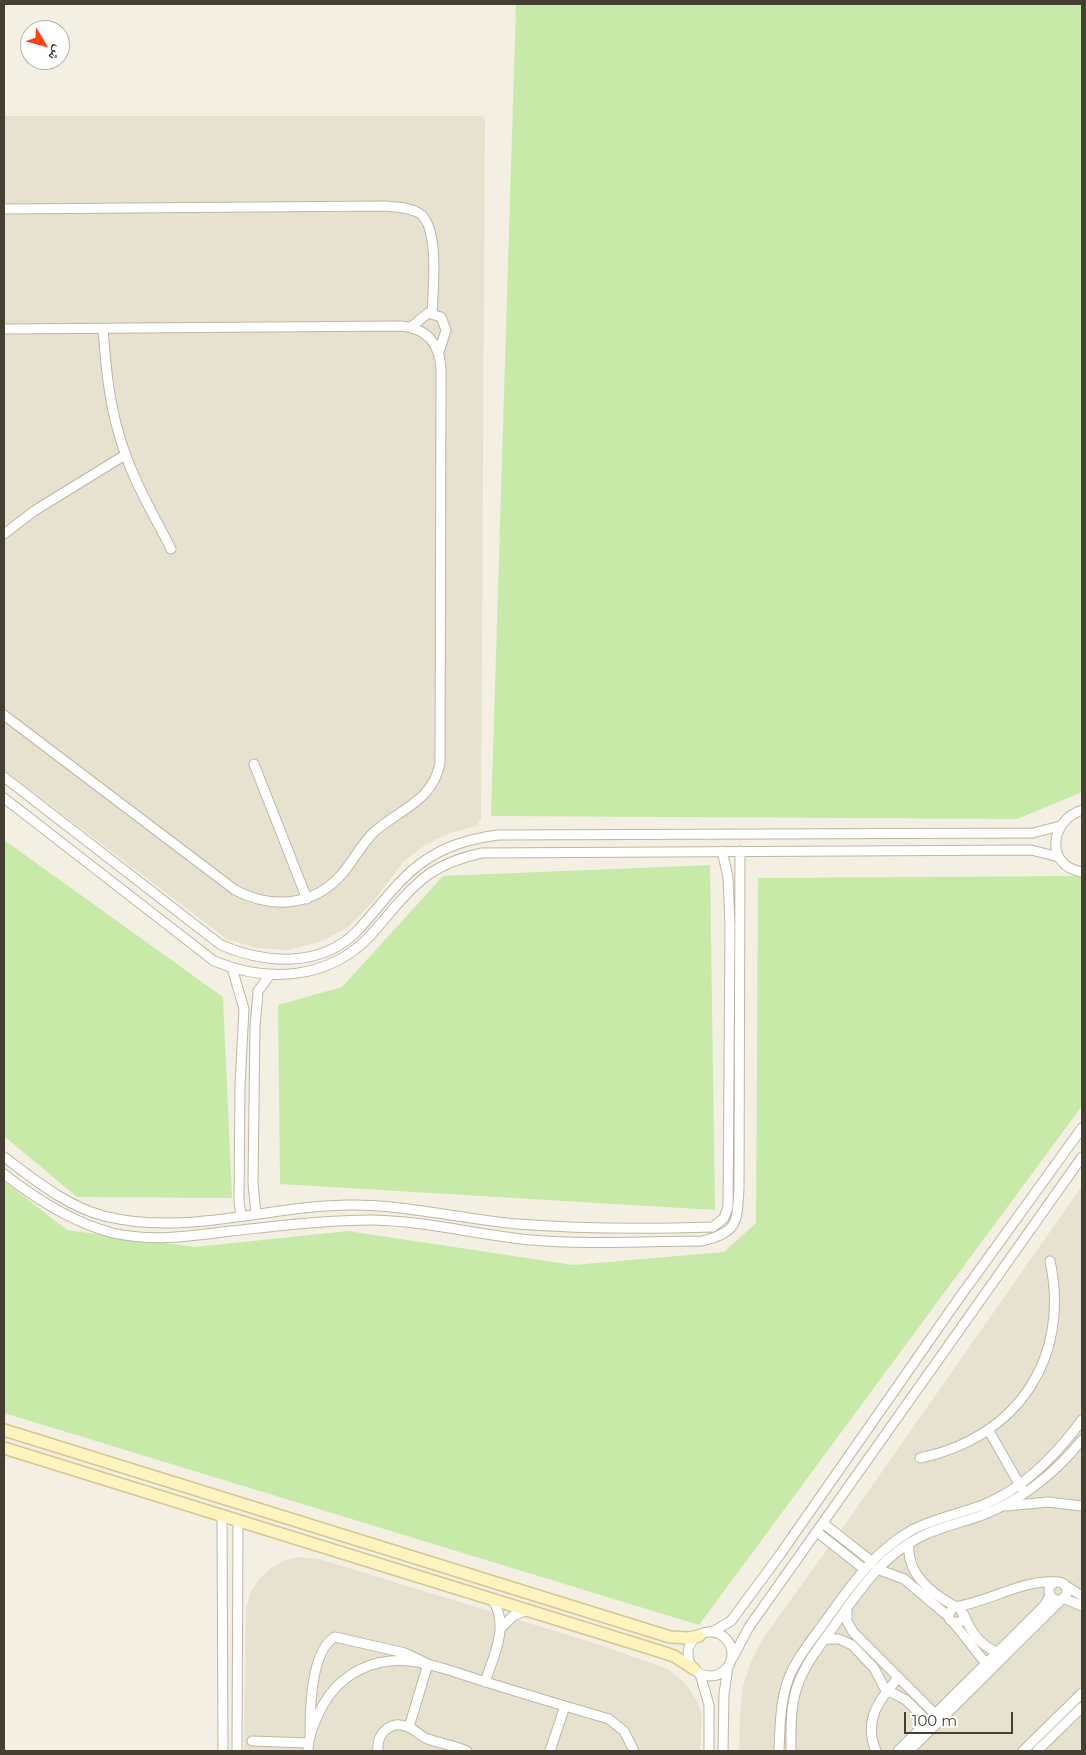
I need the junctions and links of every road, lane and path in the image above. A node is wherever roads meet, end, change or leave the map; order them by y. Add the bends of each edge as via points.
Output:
1 (4, 209) edge
2 (432, 313) junction
3 (411, 327) junction
4 (103, 328) junction
5 (4, 329) edge
6 (438, 352) junction
7 (125, 455) junction
8 (4, 534) edge
9 (171, 549) dead end
10 (4, 714) edge
11 (254, 764) dead end
12 (4, 776) edge
13 (4, 798) edge
14 (1082, 810) edge
15 (1060, 826) junction
16 (722, 851) junction
17 (740, 851) junction
18 (1059, 856) junction
19 (1082, 872) edge
20 (307, 899) junction
21 (232, 968) junction
22 (270, 976) junction
23 (1082, 1128) edge
24 (4, 1157) edge
25 (1082, 1157) edge
26 (4, 1174) edge
27 (256, 1214) junction
28 (241, 1215) junction
29 (1050, 1260) dead end
30 (1082, 1420) edge
31 (4, 1430) edge
32 (988, 1431) junction
33 (1082, 1440) edge
34 (4, 1448) edge
35 (920, 1458) dead end
36 (1020, 1483) junction
37 (1024, 1494) junction
38 (1082, 1506) edge
39 (1000, 1508) junction
40 (222, 1515) junction
41 (238, 1520) junction
42 (823, 1523) junction
43 (817, 1532) junction
44 (909, 1543) junction
45 (871, 1561) junction
46 (864, 1569) junction
47 (877, 1569) junction
48 (1061, 1583) junction
49 (852, 1584) junction
50 (860, 1590) junction
51 (1050, 1596) junction
52 (1082, 1596) edge
53 (1062, 1598) junction
54 (492, 1599) junction
55 (1082, 1606) edge
56 (957, 1607) junction
57 (847, 1608) junction
58 (527, 1610) junction
59 (964, 1615) junction
60 (950, 1619) junction
61 (502, 1627) junction
62 (712, 1632) junction
63 (699, 1636) junction
64 (825, 1639) junction
65 (1001, 1654) junction
66 (730, 1663) junction
67 (428, 1664) junction
68 (988, 1667) junction
69 (697, 1671) junction
70 (898, 1678) junction
71 (486, 1682) junction
72 (887, 1690) junction
73 (1082, 1693) edge
74 (783, 1702) junction
75 (793, 1702) junction
76 (565, 1706) junction
77 (1082, 1707) edge
78 (938, 1717) junction
79 (930, 1725) junction
80 (409, 1727) junction
81 (252, 1741) dead end
82 (309, 1744) edge
83 (874, 1749) edge
84 (223, 1751) edge
85 (237, 1751) edge
86 (378, 1751) edge
87 (466, 1751) edge
88 (550, 1751) edge
89 (634, 1751) edge
90 (709, 1751) edge
91 (723, 1751) edge
92 (779, 1751) edge
93 (791, 1751) edge
94 (898, 1751) edge
95 (909, 1751) edge
96 (1023, 1751) edge
97 (1037, 1751) edge

1 - 2 street via 408,208 420,213 430,226 433,242
2 - 3 street via 423,314
2 - 6 street via 441,317 445,325
3 - 4 street
3 - 6 street via 428,336
4 - 5 street
4 - 7 street via 110,400
6 - 20 street via 441,370 439,771 432,787 421,799 374,833 336,881
7 - 8 street via 34,511
7 - 9 street
10 - 20 street via 235,890 272,903
11 - 20 street
12 - 15 street via 222,945 244,955 268,960 317,955 339,945 356,932 419,865 456,844 477,838 498,835 1033,833
13 - 21 street via 214,960
14 - 15 street via 1066,818
15 - 18 street via 1056,841
16 - 17 street
16 - 22 street via 501,851 463,857 414,887 367,939 344,957 312,970
16 - 27 street via 728,878 730,926 728,1207 720,1223 713,1227 564,1228 404,1208 352,1205 288,1208
17 - 18 street via 1031,850
17 - 26 street via 739,1188 737,1219 725,1234 702,1241 571,1242 374,1220 317,1222 168,1238 141,1236 113,1232 77,1219 37,1199
18 - 19 street via 1070,868
21 - 22 street
21 - 28 street via 244,1009 240,1085
22 - 27 street via 258,991 256,1008 253,1183
23 - 62 street via 779,1556 731,1620
24 - 28 street via 55,1195 103,1216 150,1224 191,1224
25 - 42 street
27 - 28 street
29 - 32 street via 1056,1308 1046,1355 1023,1398
30 - 36 street via 1047,1460
31 - 63 street via 670,1637
32 - 35 street via 956,1449
32 - 36 street
33 - 37 street via 1055,1470
34 - 40 street
36 - 37 street
36 - 45 street via 982,1505 921,1526 894,1541
37 - 39 street
38 - 39 street via 1048,1502
39 - 44 street via 935,1530
40 - 41 street
40 - 84 street
41 - 54 street
41 - 85 street
42 - 43 street
42 - 45 street
43 - 46 street
43 - 66 street via 749,1627
44 - 47 street
44 - 56 street via 909,1558 914,1572 935,1593
45 - 46 street
46 - 49 street
47 - 50 street
47 - 60 street via 904,1579
48 - 51 street via 1053,1583 1049,1588
48 - 52 street
48 - 53 street via 1066,1591
48 - 56 street via 1017,1587 972,1605
49 - 50 street
49 - 74 street via 796,1663
50 - 57 street
51 - 53 street
51 - 65 street
53 - 55 street
53 - 65 street
54 - 58 street
54 - 61 street
56 - 59 street
56 - 60 street via 951,1608
57 - 64 street
57 - 70 street via 851,1629
58 - 61 street via 513,1616
58 - 69 street via 674,1656
59 - 60 street via 962,1621
59 - 65 street via 973,1634
60 - 68 street
61 - 71 street
62 - 63 street
62 - 66 street via 726,1639 732,1651
63 - 69 street via 693,1641 688,1655
64 - 72 street via 839,1639 852,1646 874,1668
64 - 75 street via 801,1676
65 - 68 street
66 - 69 street via 716,1675
66 - 91 street via 724,1694
67 - 71 street
67 - 80 street
67 - 82 street via 390,1661 373,1664 341,1681 320,1710
67 - 82 street via 405,1653 371,1644 340,1637 330,1640 316,1665
68 - 78 street
69 - 90 street via 709,1705
70 - 72 street
70 - 78 street
71 - 76 street
72 - 79 street via 906,1700
72 - 83 street via 871,1718
73 - 96 street
74 - 75 street
74 - 92 street
75 - 93 street
76 - 88 street
76 - 89 street via 617,1724 629,1738
77 - 97 street
78 - 79 street
79 - 94 street
79 - 95 street
80 - 86 street via 395,1725 386,1729 378,1740
80 - 87 street via 424,1738
81 - 82 street

